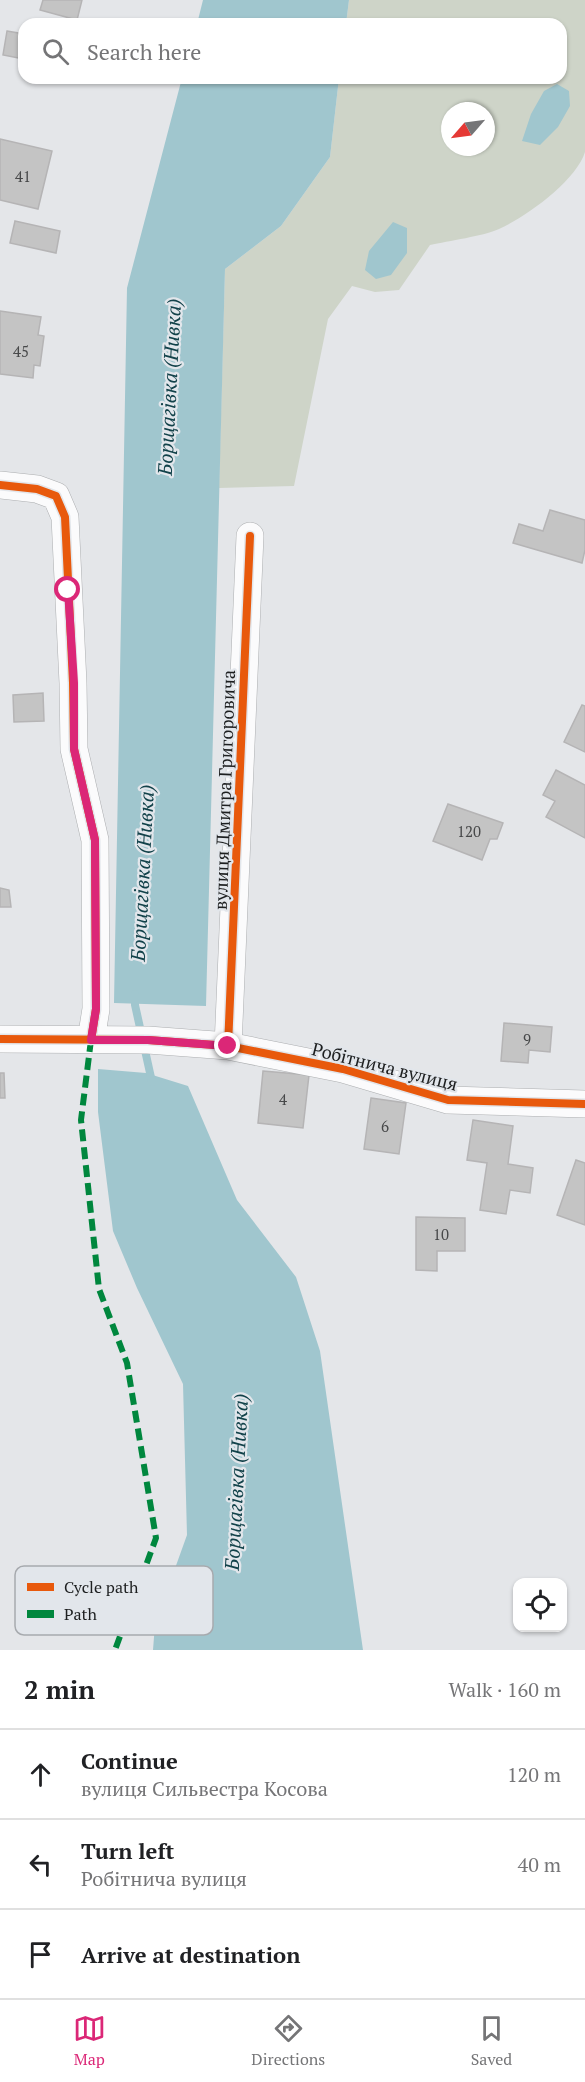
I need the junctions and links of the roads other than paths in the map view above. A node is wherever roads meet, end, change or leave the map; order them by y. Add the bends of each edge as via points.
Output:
1 (0, 485) edge
2 (250, 536) dead end
3 (0, 1039) edge
4 (91, 1040) junction
5 (228, 1046) junction
6 (585, 1104) edge

1 - 4 street via 37,489 56,496 65,517 74,749 95,840 96,1009
2 - 5 street, вулиця Дмитра Григоровича
3 - 4 street, Робітнича вулиця
4 - 5 street, Робітнича вулиця
5 - 6 street, Робітнича вулиця via 343,1069 448,1100

